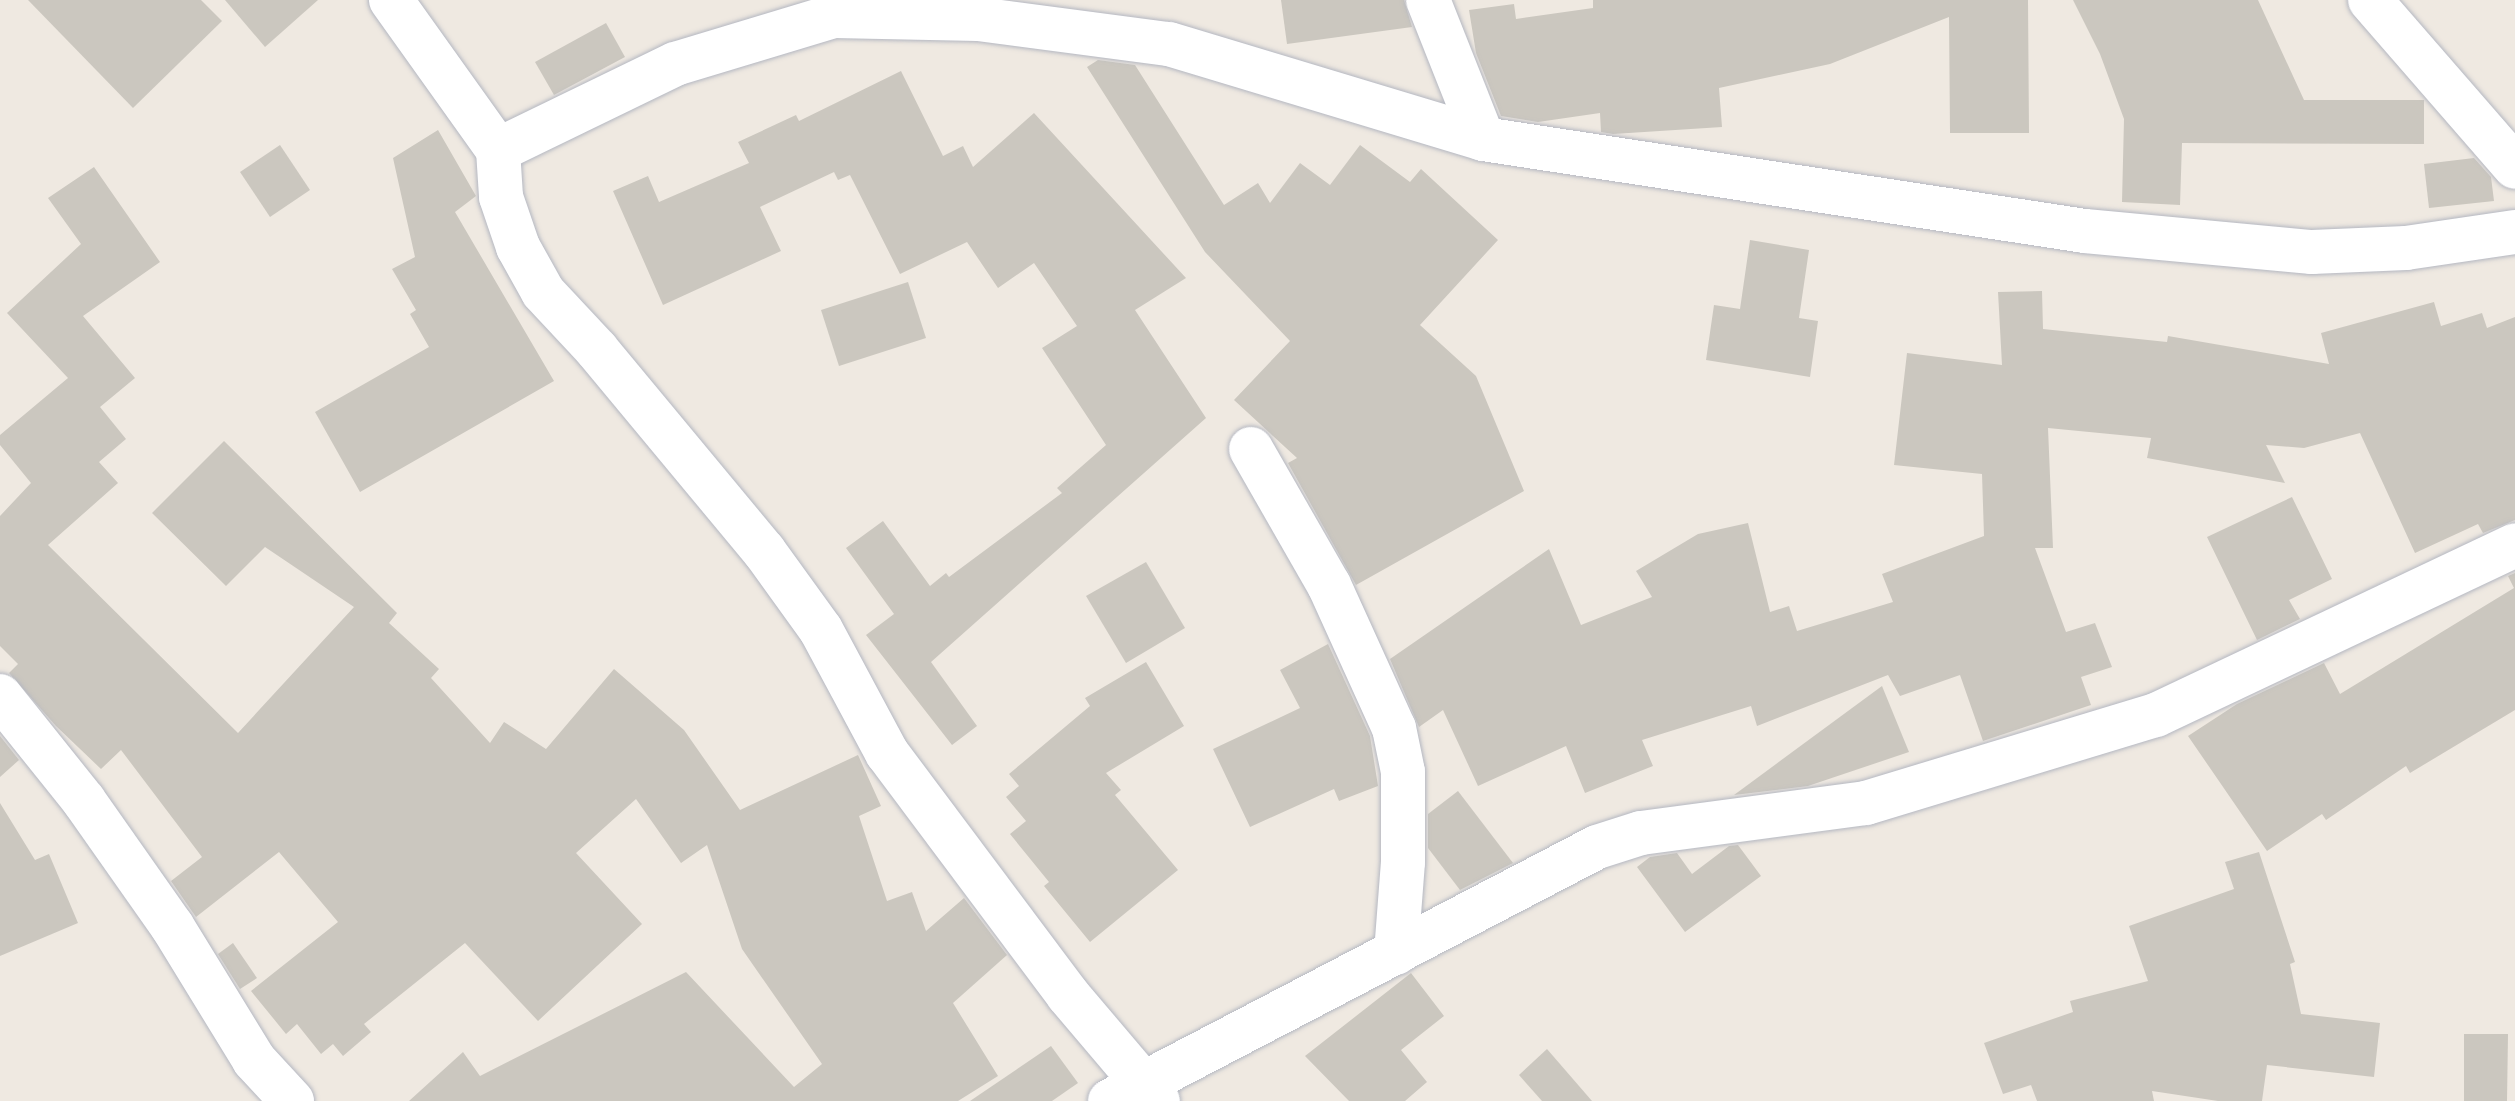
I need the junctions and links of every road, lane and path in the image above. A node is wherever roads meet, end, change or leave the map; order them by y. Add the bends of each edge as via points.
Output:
1 (391, 0) edge
2 (1428, 0) edge
3 (2370, 0) edge
4 (1483, 139) junction
5 (498, 150) junction
6 (2515, 167) edge
7 (2515, 232) edge
8 (1251, 449) dead end
9 (2515, 545) edge
10 (0, 696) edge
11 (1396, 953) junction
12 (1137, 1095) edge
13 (292, 1101) edge

1 - 5 street
2 - 4 street
3 - 6 street
4 - 5 street via 1169,44 978,19 834,16 675,64
4 - 7 street via 2085,231 2312,252 2406,248
5 - 12 street via 501,197 518,247 543,292 764,551 821,630 887,753
8 - 11 street via 1329,585 1394,728 1403,772
9 - 11 street via 2156,715 1866,803 1641,833 1597,847
10 - 13 street via 84,801 172,926 254,1060
11 - 12 street

